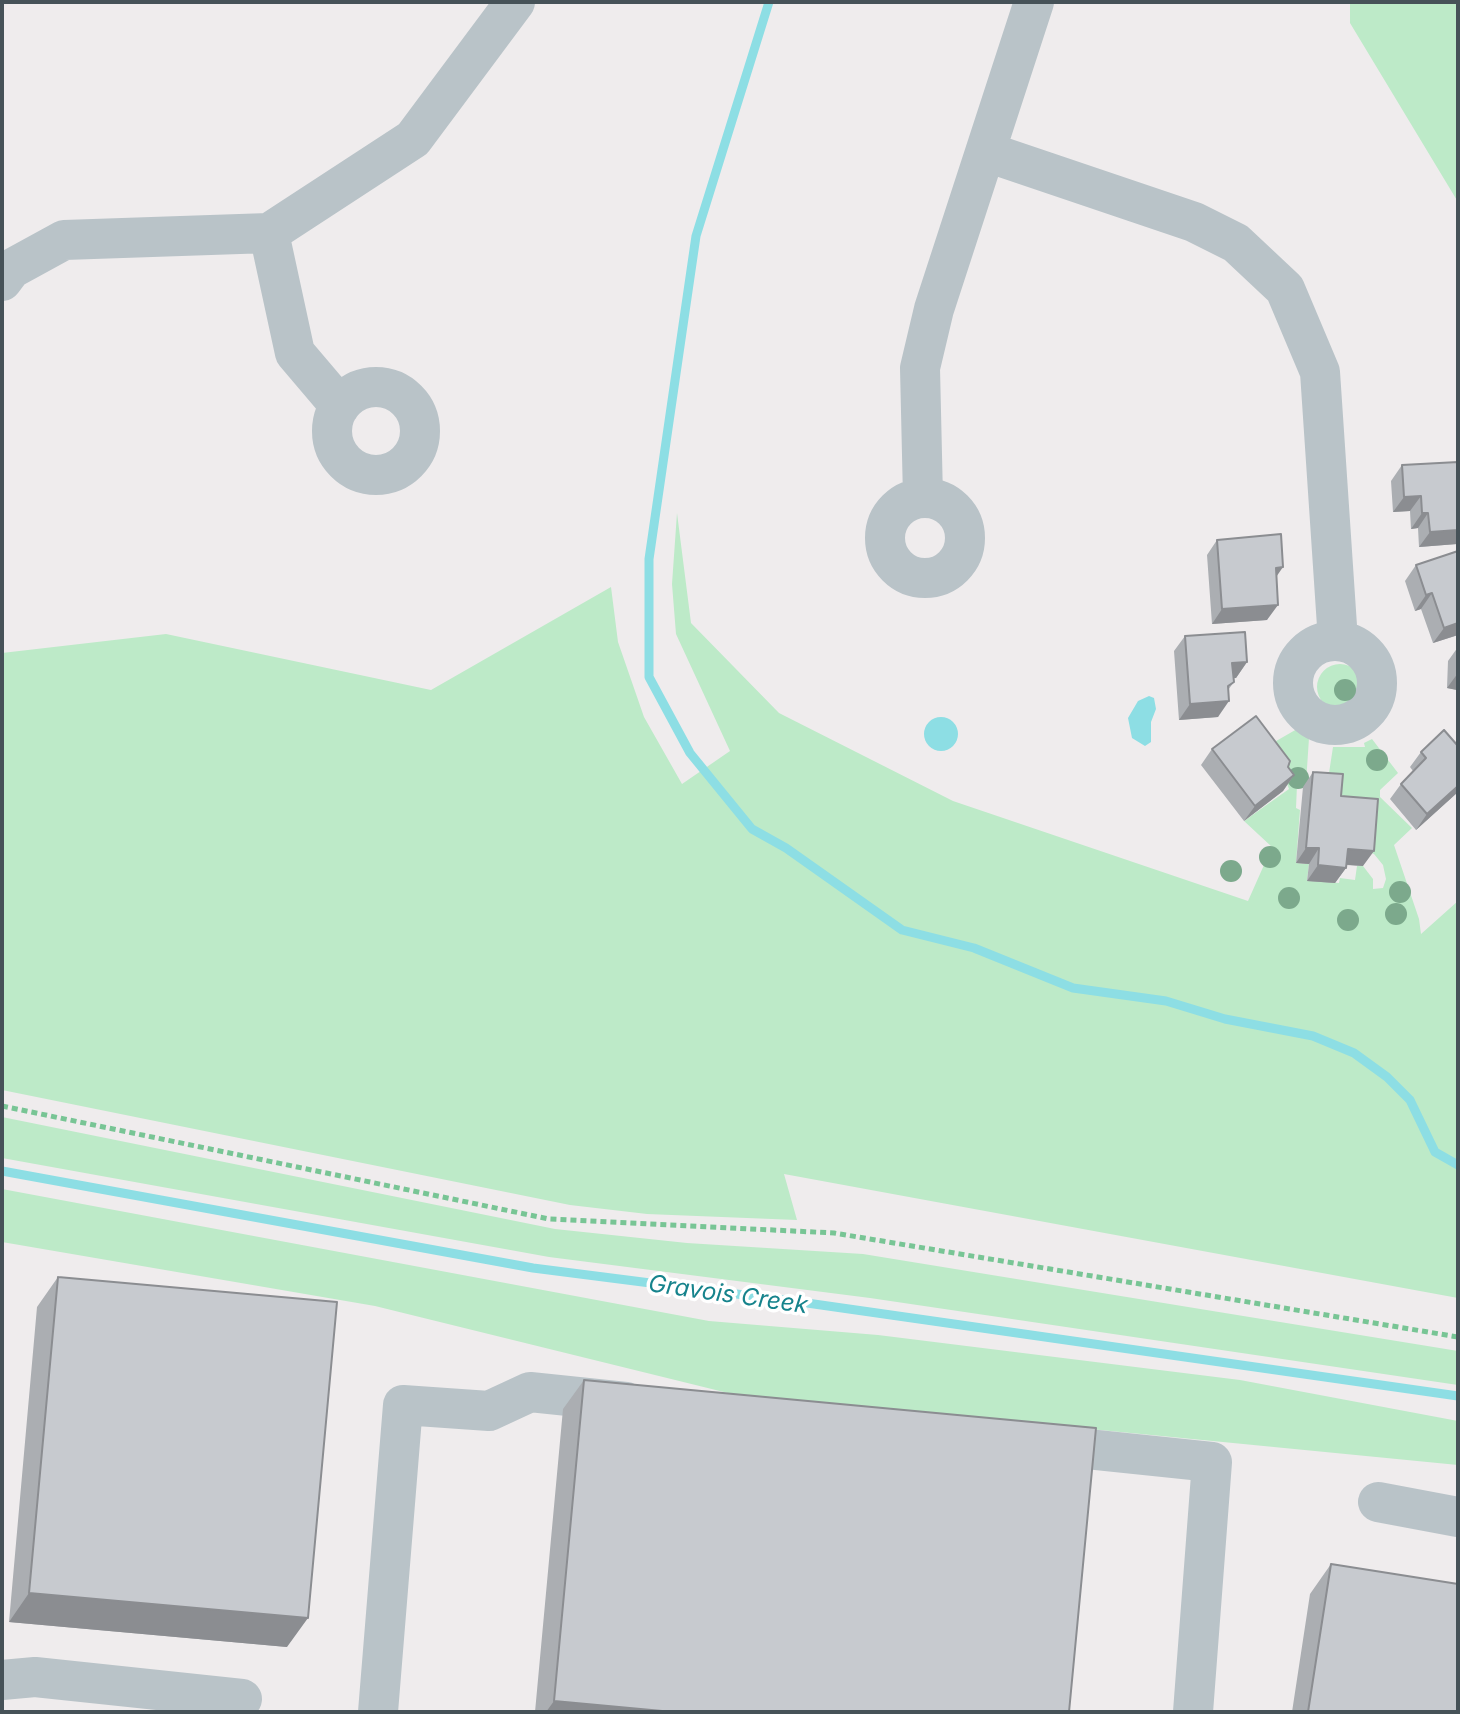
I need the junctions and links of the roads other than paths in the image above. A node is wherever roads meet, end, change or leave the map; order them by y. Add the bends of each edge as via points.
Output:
1 (515, 2) edge
2 (1034, 2) edge
3 (987, 152) junction
4 (269, 233) junction
5 (2, 281) edge
6 (340, 406) dead end
7 (923, 498) dead end
8 (1338, 641) dead end
9 (657, 1405) edge
10 (1006, 1441) edge
11 (1378, 1502) dead end
12 (1458, 1517) edge
13 (2, 1680) edge
14 (242, 1699) dead end
15 (378, 1712) edge
16 (1193, 1712) edge

1 - 4 street via 413,139
2 - 3 street
3 - 7 street via 934,309 920,368
3 - 8 street via 1194,222 1236,243 1285,289 1320,372
4 - 5 street via 64,240 11,269
4 - 6 street via 295,353
9 - 15 street via 530,1392 489,1411 403,1405
10 - 16 street via 1212,1462
11 - 12 street
13 - 14 street via 35,1677

